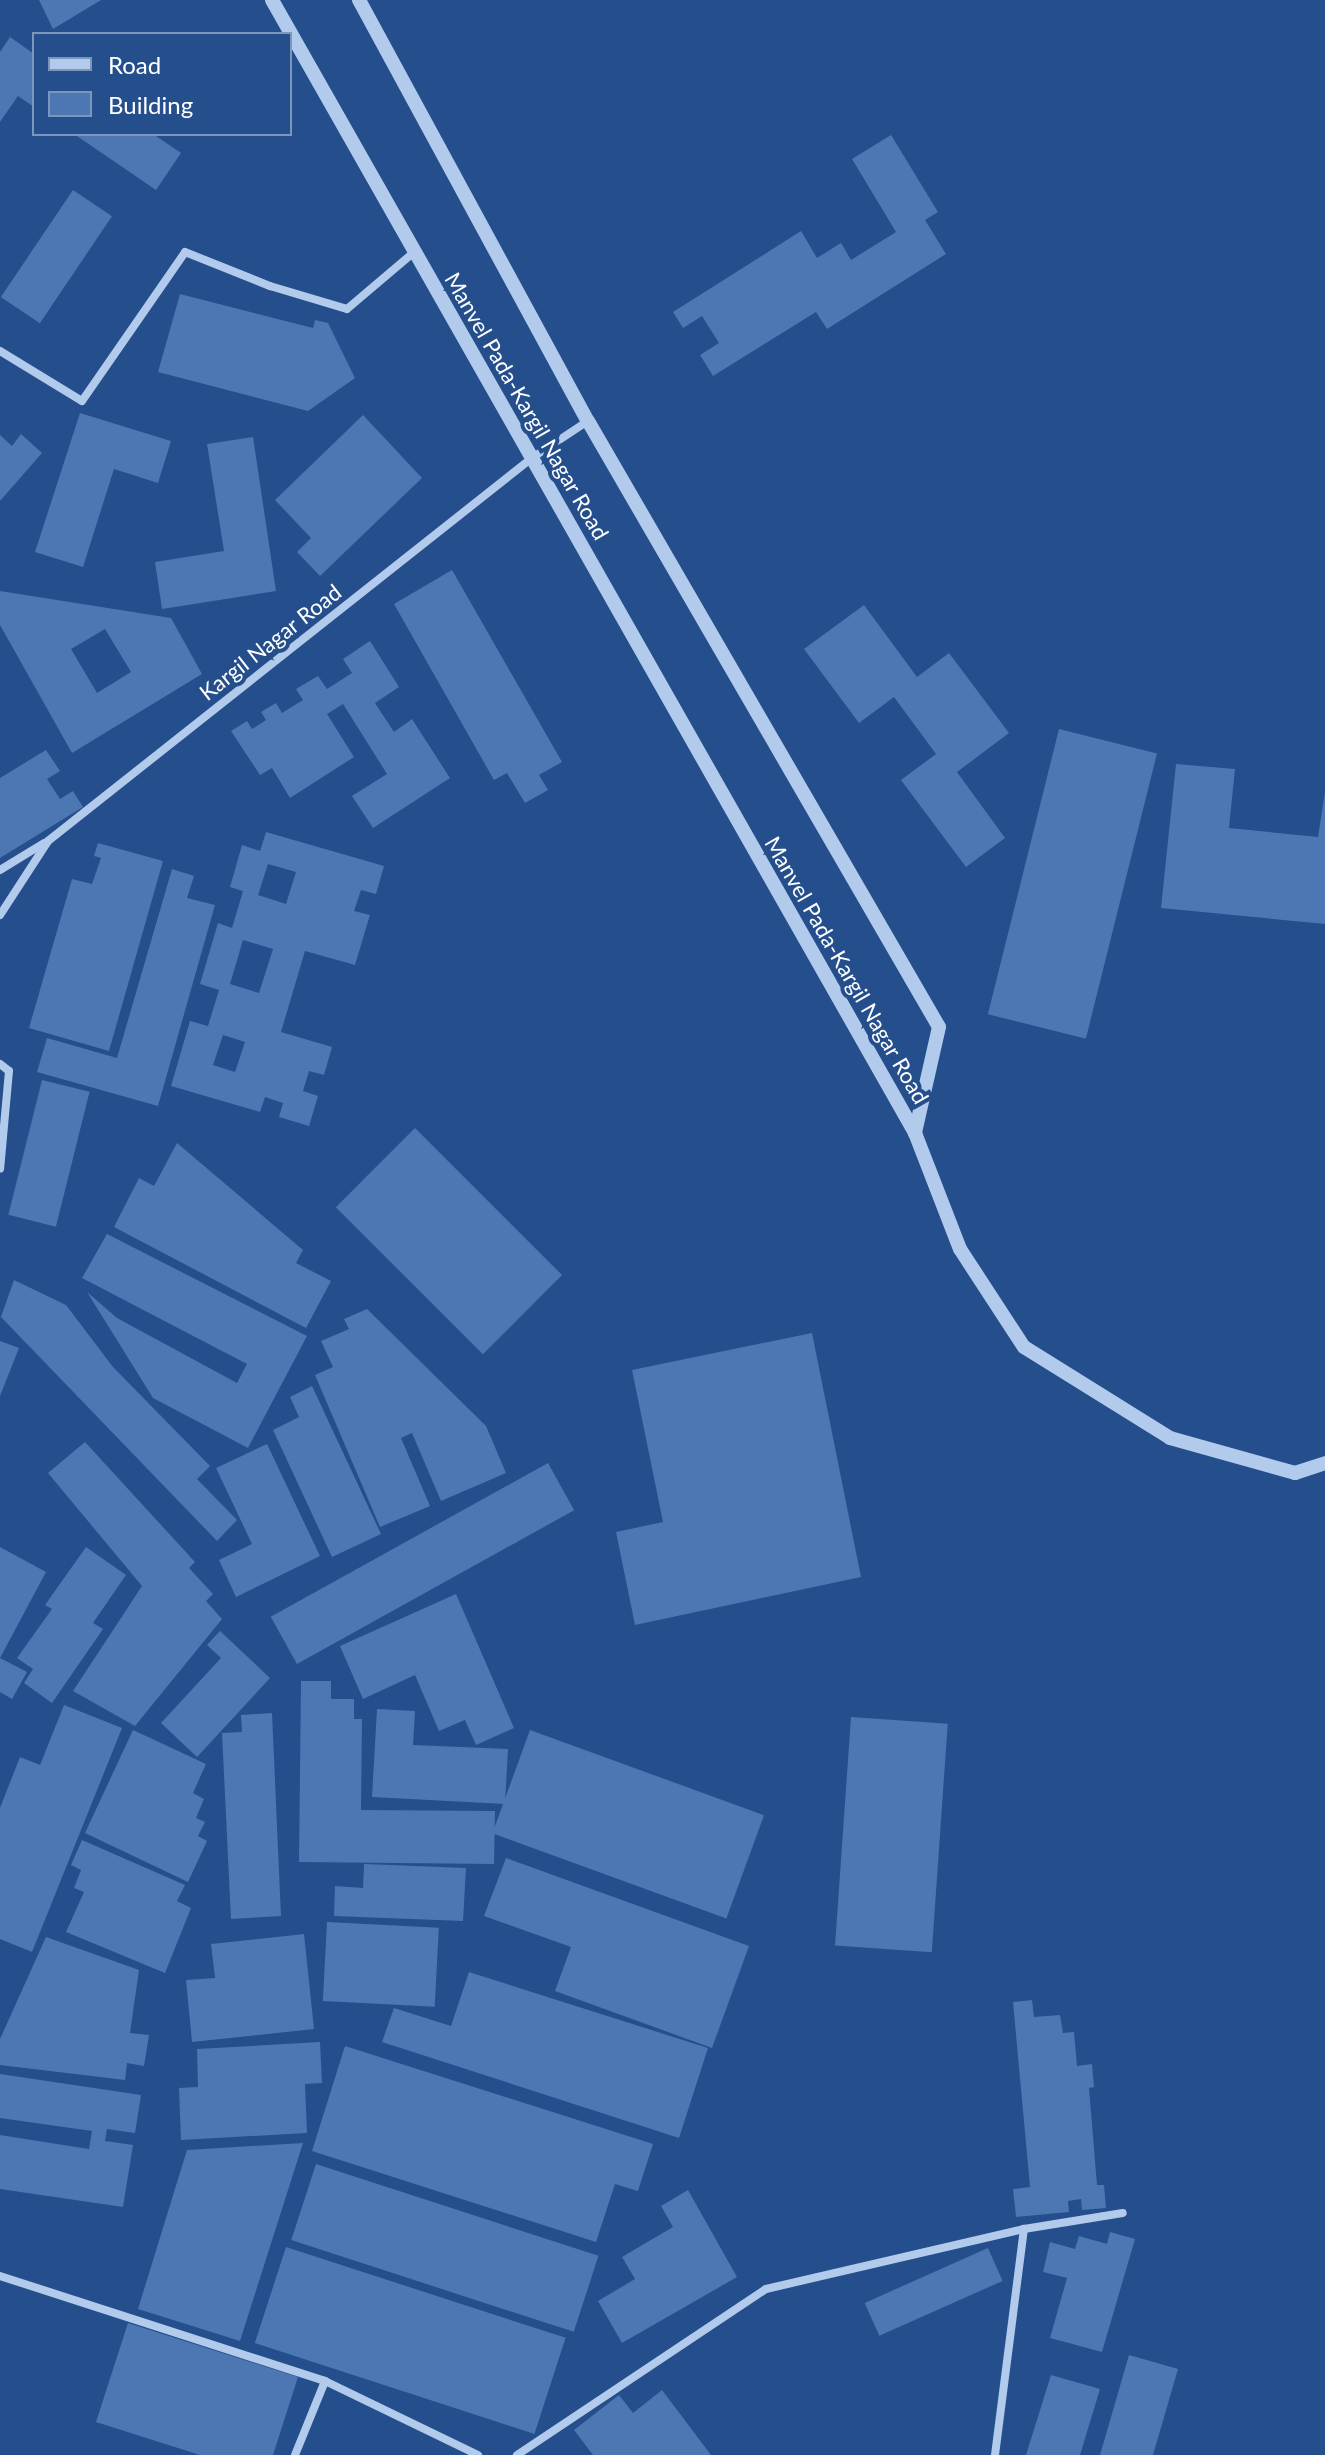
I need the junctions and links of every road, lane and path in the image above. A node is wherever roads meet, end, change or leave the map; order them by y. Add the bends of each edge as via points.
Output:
1 (272, 0) edge
2 (359, 0) edge
3 (290, 32) edge
4 (292, 36) edge
5 (413, 253) junction
6 (0, 351) edge
7 (588, 421) junction
8 (532, 458) junction
9 (48, 841) junction
10 (0, 870) edge
11 (0, 915) edge
12 (0, 1064) edge
13 (915, 1133) junction
14 (0, 1169) edge
15 (1325, 1463) edge
16 (1123, 2213) dead end
17 (1024, 2229) junction
18 (0, 2276) edge
19 (325, 2381) junction
20 (295, 2455) edge
21 (478, 2455) edge
22 (517, 2455) edge
23 (995, 2455) edge

1 - 3 street, Manvel Pada-Kargil Nagar Road
2 - 7 street, Manvel Pada-Kargil Nagar Road
4 - 5 street, Manvel Pada-Kargil Nagar Road
5 - 6 street via 347,309 185,252 82,401
5 - 8 street, Manvel Pada-Kargil Nagar Road
7 - 8 street, Kargil Nagar Road
7 - 13 street, Manvel Pada-Kargil Nagar Road via 939,1027
8 - 9 street, Kargil Nagar Road
8 - 13 street, Manvel Pada-Kargil Nagar Road
9 - 10 street
9 - 11 street, Kargil Nagar Road
12 - 14 street via 9,1071
13 - 15 street via 960,1249 1024,1347 1170,1438 1295,1473
16 - 17 street
17 - 22 street via 766,2289
17 - 23 street
18 - 19 street
19 - 20 street
19 - 21 street

